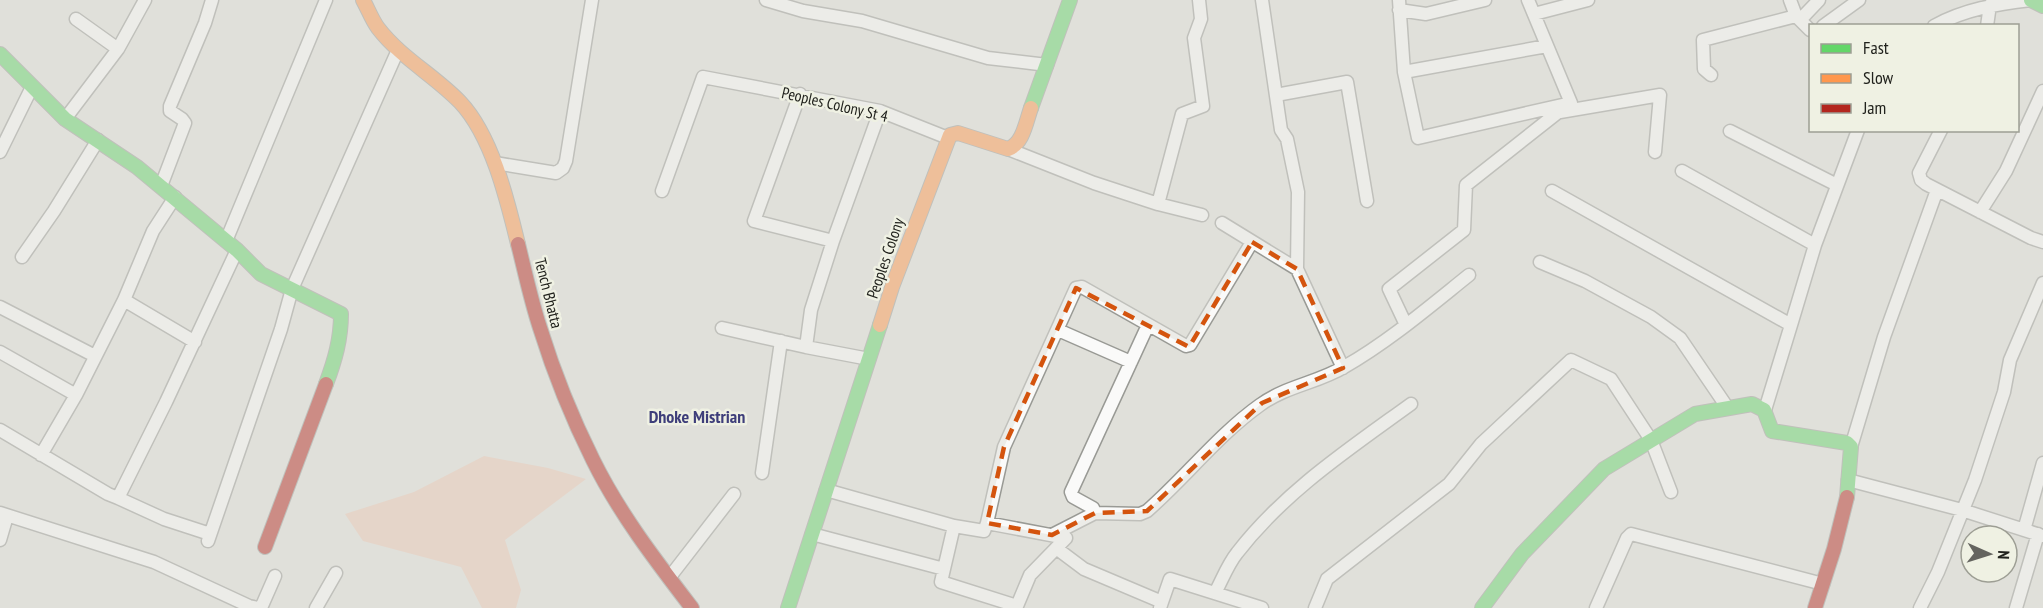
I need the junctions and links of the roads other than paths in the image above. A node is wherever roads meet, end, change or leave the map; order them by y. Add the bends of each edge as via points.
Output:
1 (145, 0) edge
2 (212, 0) edge
3 (326, 0) edge
4 (363, 0) edge
5 (592, 0) edge
6 (766, 0) edge
7 (1070, 0) edge
8 (1199, 0) edge
9 (1262, 0) edge
10 (1485, 0) edge
11 (1528, 0) edge
12 (1588, 0) edge
13 (1790, 0) edge
14 (1819, 0) edge
15 (1859, 0) edge
16 (2031, 0) edge
17 (1399, 5) edge
18 (1990, 5) junction
19 (2043, 6) edge
20 (1534, 15) junction
21 (1798, 18) junction
22 (75, 19) dead end
23 (1826, 24) edge
24 (1938, 24) edge
25 (1987, 24) edge
26 (1809, 29) edge
27 (1547, 46) junction
28 (118, 49) junction
29 (398, 50) junction
30 (0, 54) edge
31 (1047, 65) junction
32 (1404, 72) junction
33 (1711, 75) dead end
34 (32, 87) junction
35 (2043, 91) edge
36 (800, 94) junction
37 (1276, 95) junction
38 (1571, 103) junction
39 (880, 111) junction
40 (1558, 112) junction
41 (65, 119) junction
42 (1730, 131) dead end
43 (1857, 132) edge
44 (1940, 132) edge
45 (948, 138) junction
46 (98, 140) junction
47 (1008, 149) junction
48 (0, 152) edge
49 (1655, 152) dead end
50 (495, 163) junction
51 (1682, 171) dead end
52 (1837, 185) junction
53 (161, 186) junction
54 (1937, 190) junction
55 (662, 191) dead end
56 (1552, 191) dead end
57 (175, 197) junction
58 (1367, 201) dead end
59 (1158, 204) junction
60 (1980, 212) junction
61 (1202, 215) dead end
62 (1222, 223) dead end
63 (226, 241) junction
64 (833, 241) junction
65 (1252, 242) junction
66 (2043, 242) edge
67 (1815, 245) junction
68 (237, 250) junction
69 (22, 257) dead end
70 (1540, 261) dead end
71 (1297, 269) junction
72 (1469, 275) dead end
73 (2043, 283) edge
74 (292, 289) junction
75 (124, 300) junction
76 (0, 307) edge
77 (1148, 325) junction
78 (1406, 325) junction
79 (1791, 325) junction
80 (722, 328) dead end
81 (1058, 330) junction
82 (781, 341) junction
83 (195, 342) junction
84 (806, 347) junction
85 (0, 352) edge
86 (95, 356) junction
87 (868, 359) junction
88 (1131, 362) junction
89 (1342, 368) junction
90 (76, 395) junction
91 (1410, 404) dead end
92 (1727, 407) junction
93 (1765, 410) junction
94 (0, 430) edge
95 (1651, 440) junction
96 (1851, 447) junction
97 (41, 455) junction
98 (2043, 463) edge
99 (762, 473) dead end
100 (1848, 480) junction
101 (826, 490) junction
102 (1671, 492) dead end
103 (734, 494) dead end
104 (118, 498) junction
105 (1962, 510) junction
106 (1095, 513) junction
107 (4, 515) edge
108 (987, 523) junction
109 (954, 526) junction
110 (2024, 530) junction
111 (812, 534) junction
112 (1052, 535) junction
113 (2041, 535) edge
114 (0, 540) edge
115 (266, 547) dead end
116 (1056, 548) junction
117 (944, 568) junction
118 (336, 573) dead end
119 (275, 576) dead end
120 (669, 578) junction
121 (1823, 584) junction
122 (1215, 593) junction
123 (1161, 605) edge
124 (790, 607) edge
125 (1016, 607) edge
126 (254, 608) edge
127 (316, 608) edge
128 (692, 608) edge
129 (1262, 608) edge
130 (1315, 608) edge
131 (1482, 608) edge
132 (1596, 608) edge
133 (1815, 608) edge
134 (1920, 608) edge
135 (2016, 608) edge

1 - 28 street
2 - 53 street via 170,106 170,111 185,123
3 - 63 street
4 - 29 street, Tench Bhatta via 377,27
5 - 50 street via 564,168 556,173
6 - 31 street via 862,21 988,58
7 - 31 street
8 - 59 street via 1201,19 1194,38 1203,106 1182,114
9 - 37 street
10 - 17 street via 1426,14
11 - 20 street
12 - 20 street
13 - 21 street
14 - 21 street
15 - 23 street
16 - 18 street
16 - 19 street
17 - 32 street
18 - 24 street
18 - 25 street
20 - 27 street
21 - 26 street
21 - 33 street via 1703,40 1704,69
22 - 28 street
27 - 32 street
27 - 38 street
28 - 41 street
29 - 50 street, Tench Bhatta via 460,102 481,131
29 - 74 street
30 - 34 street
31 - 47 street via 1019,142
32 - 38 street via 1418,138
34 - 41 street
34 - 48 street
35 - 60 street via 2006,171
36 - 39 street, Peoples Colony St 4
36 - 55 street, Peoples Colony St 4 via 703,76
36 - 64 street via 754,221
37 - 58 street via 1347,82
37 - 71 street via 1298,192
38 - 40 street
39 - 45 street, Peoples Colony St 4
39 - 64 street
40 - 49 street via 1660,95
40 - 78 street via 1466,185 1464,230 1389,289
41 - 46 street
42 - 52 street
43 - 52 street
44 - 54 street via 1919,173 1921,180
45 - 47 street via 958,133
45 - 87 street, Peoples Colony
46 - 53 street
46 - 69 street
47 - 59 street
50 - 120 street, Tench Bhatta via 518,237 539,327 573,418 620,506
51 - 67 street
52 - 67 street
53 - 57 street
54 - 60 street
54 - 96 street via 1884,337
56 - 79 street
57 - 63 street
57 - 75 street via 153,231
59 - 61 street
60 - 66 street
62 - 65 street
63 - 68 street
64 - 84 street via 811,310
65 - 71 street
65 - 77 street via 1190,345
67 - 79 street
68 - 74 street via 261,274
68 - 83 street
70 - 92 street via 1586,281 1680,338
71 - 89 street
72 - 78 street
73 - 105 street via 2010,360 2004,392
74 - 104 street via 209,538
74 - 115 street via 341,314 341,334
75 - 83 street
75 - 86 street
76 - 86 street
77 - 81 street via 1079,287
77 - 88 street
78 - 89 street
79 - 93 street
80 - 82 street
81 - 88 street
81 - 108 street via 1004,447
82 - 84 street
82 - 99 street
83 - 104 street
84 - 87 street
85 - 90 street
86 - 90 street
87 - 101 street, Peoples Colony
88 - 106 street via 1071,492
89 - 106 street via 1262,404 1184,473 1148,511
90 - 97 street
91 - 122 street via 1307,481 1235,554
92 - 93 street via 1752,404
92 - 95 street via 1695,414
93 - 96 street via 1772,431 1847,443
94 - 97 street
95 - 102 street
95 - 130 street via 1611,379 1570,360 1481,444 1449,484 1328,579
95 - 131 street via 1604,469 1522,554
96 - 100 street
97 - 104 street
98 - 110 street
100 - 105 street
100 - 121 street
101 - 109 street
101 - 111 street, Peoples Colony
103 - 120 street
105 - 110 street
105 - 134 street
106 - 112 street
107 - 114 street
107 - 126 street via 154,562
108 - 109 street via 984,531
108 - 112 street
109 - 117 street
110 - 113 street
111 - 117 street
111 - 124 street, Peoples Colony
112 - 116 street via 1066,538
113 - 135 street
116 - 123 street via 1084,568
116 - 125 street via 1030,574
117 - 125 street via 941,582
118 - 127 street
119 - 126 street
120 - 128 street, Tench Bhatta
121 - 132 street via 1631,534
121 - 133 street
122 - 123 street via 1170,579
122 - 129 street

